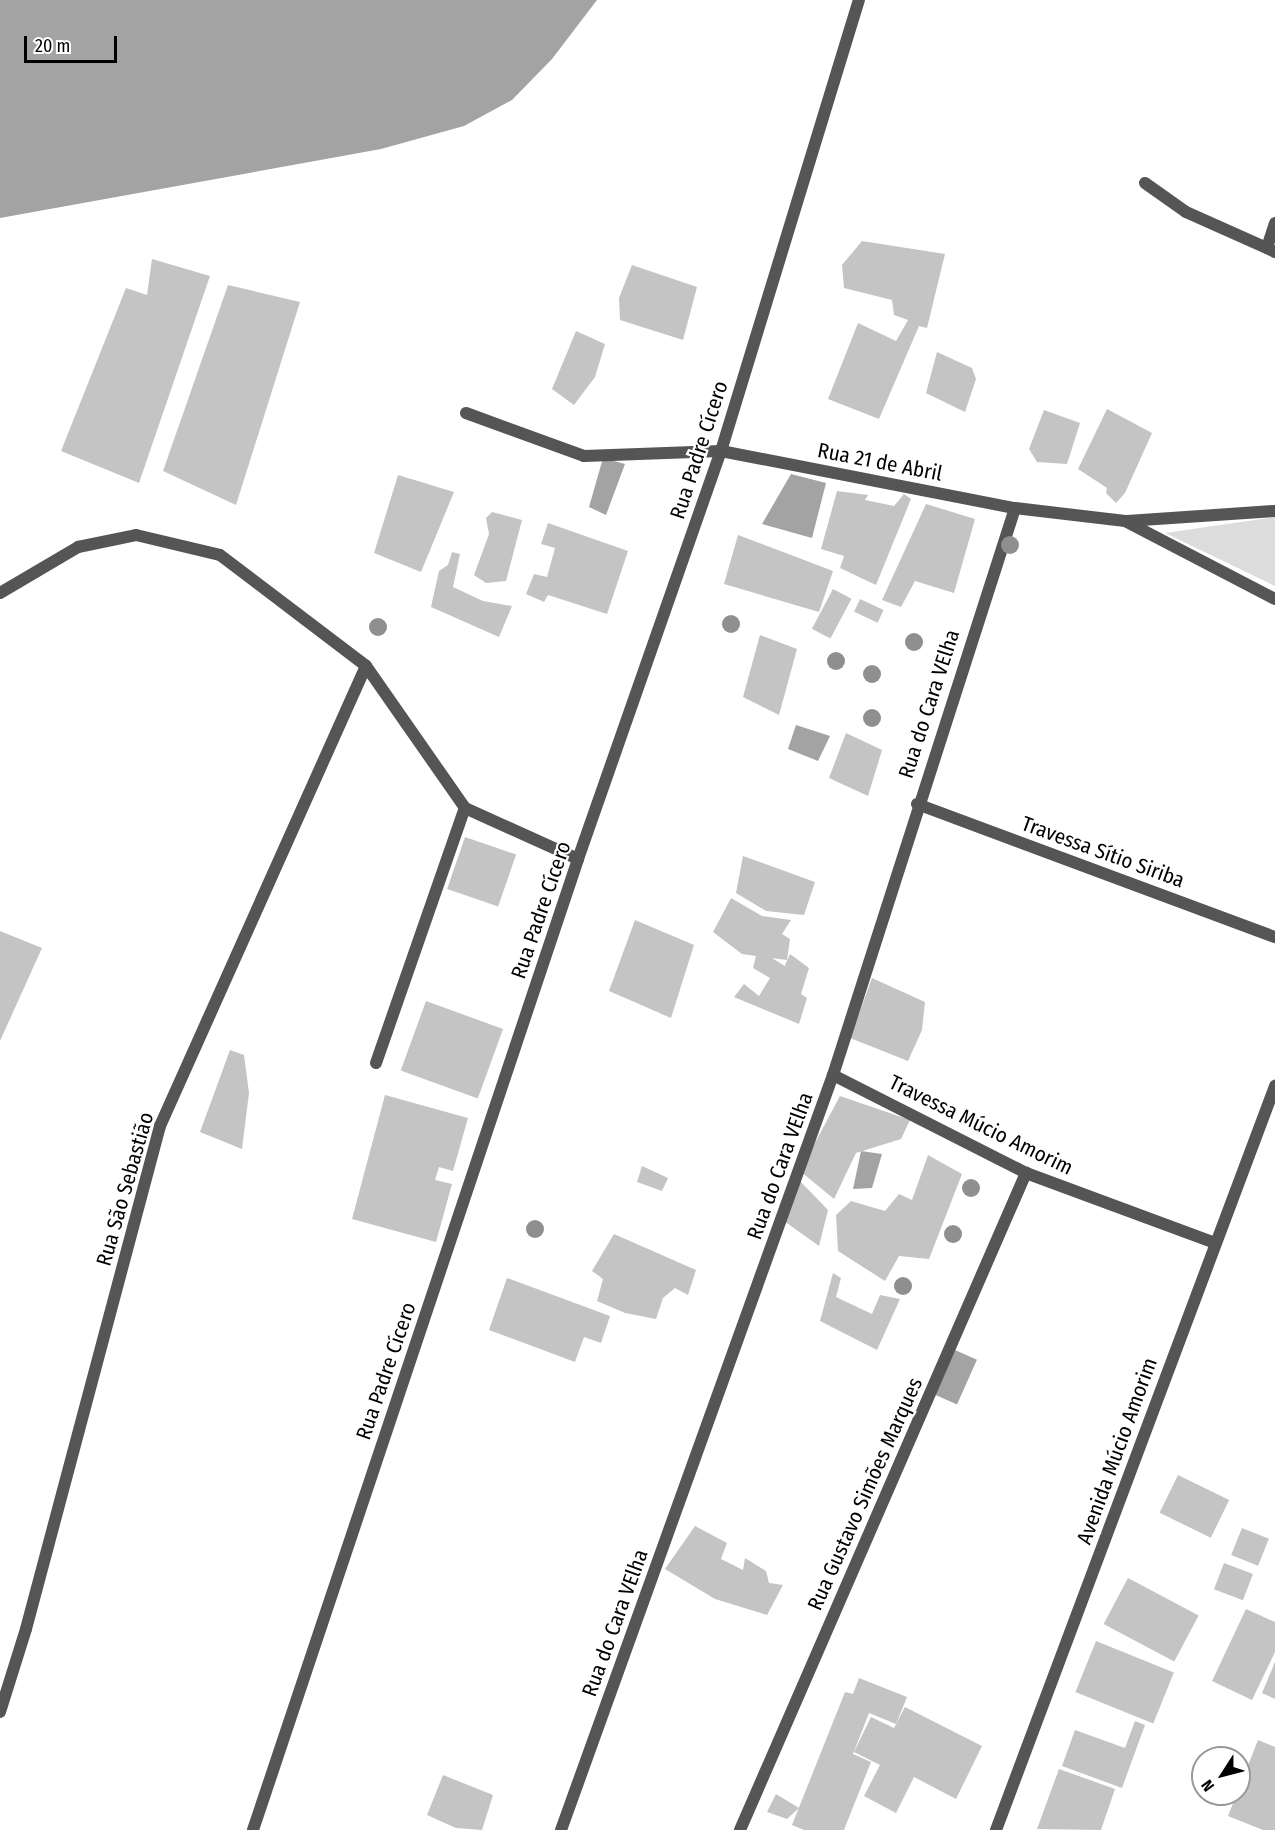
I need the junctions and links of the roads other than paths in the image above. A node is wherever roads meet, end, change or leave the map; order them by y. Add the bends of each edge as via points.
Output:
1 (859, 0) edge
2 (1145, 183) dead end
3 (1275, 223) edge
4 (1271, 250) edge
5 (466, 413) dead end
6 (721, 451) junction
7 (1015, 508) junction
8 (1275, 511) edge
9 (1125, 521) junction
10 (0, 593) edge
11 (1275, 599) edge
12 (366, 666) junction
13 (917, 804) junction
14 (465, 808) junction
15 (578, 859) junction
16 (1275, 937) edge
17 (376, 1063) dead end
18 (833, 1075) junction
19 (1275, 1086) edge
20 (1026, 1173) junction
21 (1215, 1243) junction
22 (0, 1712) edge
23 (253, 1830) edge
24 (561, 1830) edge
25 (740, 1830) edge
26 (996, 1830) edge

1 - 6 street, Rua Padre Cícero
2 - 4 street via 1186,212
3 - 4 street
5 - 6 street, Rua 21 de Abril via 584,456
6 - 7 street, Rua 21 de Abril
6 - 15 street, Rua Padre Cícero
7 - 9 street, Rua 21 de Abril
7 - 13 street, Rua do Cara VElha
8 - 9 street
9 - 11 street, Rua 21 de Abril
10 - 12 street via 78,547 136,535 220,555
12 - 14 street
12 - 22 street, Rua São Sebastião via 160,1126 26,1629
13 - 16 street, Travessa Sítio Siriba
13 - 18 street, Rua do Cara VElha
14 - 15 street
14 - 17 street
15 - 23 street, Rua Padre Cícero
18 - 20 street, Travessa Múcio Amorim
18 - 24 street, Rua do Cara VElha
19 - 21 street, Avenida Múcio Amorim
20 - 21 street, Travessa Múcio Amorim
20 - 25 street, Rua Gustavo Simões Marques
21 - 26 street, Avenida Múcio Amorim

